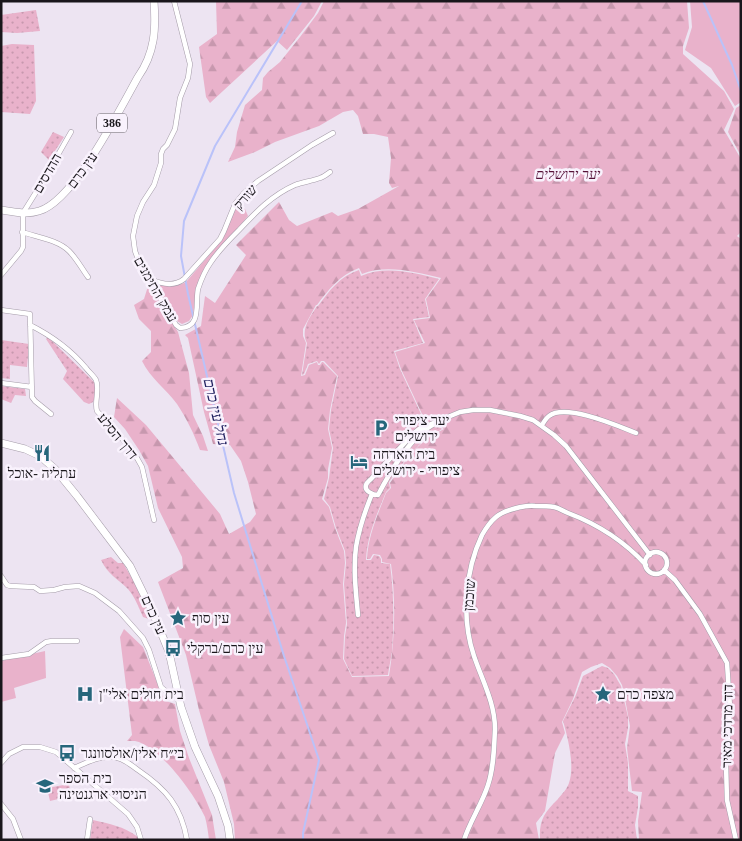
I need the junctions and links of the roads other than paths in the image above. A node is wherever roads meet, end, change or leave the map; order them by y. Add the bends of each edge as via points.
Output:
1 (154, 1) edge
2 (174, 1) edge
3 (71, 132) dead end
4 (334, 133) dead end
5 (330, 172) dead end
6 (1, 210) edge
7 (23, 213) junction
8 (22, 232) junction
9 (1, 275) edge
10 (88, 277) dead end
11 (150, 279) junction
12 (1, 310) edge
13 (30, 325) junction
14 (1, 383) edge
15 (32, 387) junction
16 (51, 414) dead end
17 (439, 421) junction
18 (542, 425) junction
19 (636, 433) dead end
20 (1, 443) edge
21 (372, 494) junction
22 (154, 520) dead end
23 (650, 554) junction
24 (646, 565) junction
25 (664, 570) junction
26 (1, 576) edge
27 (358, 615) dead end
28 (77, 641) dead end
29 (1, 658) edge
30 (178, 692) junction
31 (1, 763) edge
32 (74, 768) junction
33 (1, 804) edge
34 (90, 819) dead end
35 (21, 840) edge
36 (87, 840) edge
37 (141, 840) edge
38 (187, 840) edge
39 (230, 840) edge
40 (464, 840) edge
41 (736, 840) edge

1 - 7 main road, עין כרם / 386 via 155,31 145,67 98,148 66,192 46,208
2 - 11 street, עמק התימנים via 190,64 175,129 163,149 154,185 143,202 134,227 135,251
3 - 7 street, ההדסים
4 - 11 street, שורק via 244,193 235,204 220,240 179,284
5 - 11 street, עמק התימנים via 277,194 234,235 210,263 198,289 194,322 189,326 180,328 176,325
6 - 7 main road, עין כרם / 386
7 - 8 street
8 - 9 street via 21,251
8 - 10 street via 65,247
12 - 13 street via 30,314
13 - 15 street
13 - 22 street, דרך הסלע via 60,342 96,380 97,411 133,451 142,467
14 - 15 street
15 - 16 street via 32,398
17 - 18 street via 460,412 490,410 520,416
17 - 21 street via 420,434 400,458 378,496
17 - 21 street via 412,434 370,479 366,489
18 - 19 street via 549,416 558,412 575,412
18 - 23 street via 566,446
20 - 30 main road, עין כרם via 25,449 49,463 125,558 166,643
21 - 27 street via 356,547
23 - 24 street
23 - 25 street via 656,552 665,557 667,564
24 - 25 street via 655,574
24 - 40 street, שוכמן via 604,531 554,507 531,505 503,512 486,529 472,562 467,622 474,655 494,710 494,753 488,784
25 - 41 street, דוד מרדכי מאיר via 700,614 727,663 730,707 727,800
26 - 30 street via 10,586 34,587 40,591 79,586 106,600 143,638 161,687 167,692
28 - 29 street via 46,642 29,654
30 - 39 main road, עין כרם via 195,747 218,796
31 - 32 street via 8,754 23,747 40,747 56,752
32 - 37 street via 128,814
32 - 38 street via 110,757 131,765 162,788 174,803
33 - 35 street via 13,819
34 - 36 street

